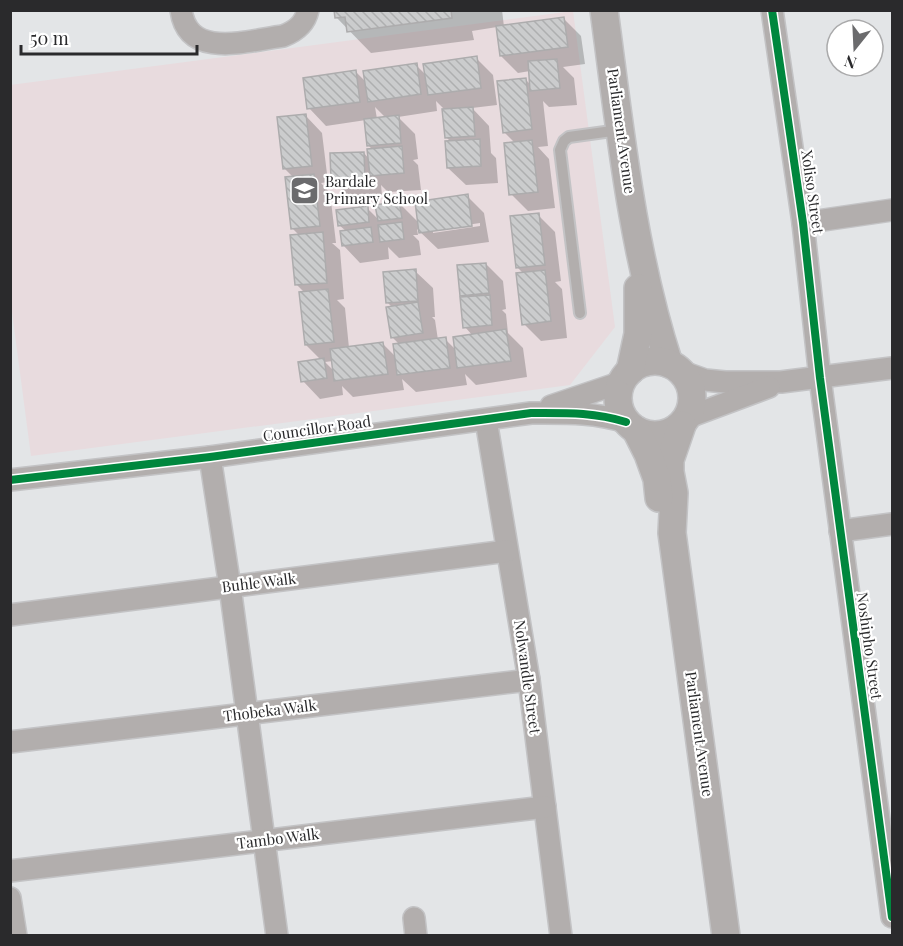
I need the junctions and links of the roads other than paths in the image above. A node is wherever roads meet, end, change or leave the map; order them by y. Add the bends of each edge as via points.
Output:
1 (182, 10) edge
2 (308, 10) edge
3 (604, 10) edge
4 (772, 10) edge
5 (620, 130) junction
6 (892, 210) edge
7 (803, 223) junction
8 (639, 251) junction
9 (580, 313) dead end
10 (674, 368) junction
11 (892, 368) edge
12 (626, 376) junction
13 (819, 378) junction
14 (781, 382) junction
15 (531, 413) junction
16 (486, 420) junction
17 (684, 422) junction
18 (631, 426) junction
19 (210, 457) junction
20 (10, 480) edge
21 (892, 524) edge
22 (840, 531) junction
23 (672, 533) junction
24 (507, 551) junction
25 (230, 587) junction
26 (10, 615) edge
27 (529, 680) junction
28 (247, 714) junction
29 (10, 742) edge
30 (545, 807) junction
31 (885, 811) edge
32 (264, 841) junction
33 (10, 871) edge
34 (10, 898) edge
35 (892, 917) edge
36 (14, 932) edge
37 (277, 936) edge
38 (561, 936) edge
39 (726, 936) edge

1 - 2 street via 183,22 196,37 215,45 294,32
3 - 5 street, Parliament Avenue
4 - 7 street, Xoliso Street
5 - 8 street, Parliament Avenue
5 - 9 lane via 569,137 560,150
6 - 7 street
7 - 13 street, Xoliso Street
8 - 10 street, Parliament Avenue via 657,325
8 - 12 street, Parliament Avenue via 638,334
10 - 12 street via 649,362
10 - 14 street via 705,380
10 - 17 street via 687,379 692,399
11 - 13 street
12 - 15 street, Councillor Road
12 - 18 street via 618,402
13 - 14 street
13 - 22 street, Noshipho Street
14 - 17 street
15 - 16 street, Councillor Road
15 - 18 street, Councillor Road via 584,413
16 - 19 street, Councillor Road
16 - 24 street, Nolwandle Street
17 - 18 street via 660,435 647,435
17 - 23 street, Parliament Avenue via 670,460 675,493
18 - 23 street, Parliament Avenue via 657,480
19 - 20 street, Councillor Road
19 - 25 street
21 - 22 street
22 - 31 street, Noshipho Street
23 - 39 street, Parliament Avenue
24 - 25 street, Buhle Walk
24 - 27 street, Nolwandle Street
25 - 26 street, Buhle Walk
25 - 28 street
27 - 28 street, Thobeka Walk
27 - 30 street, Nolwandle Street
28 - 29 street, Thobeka Walk
28 - 32 street
30 - 32 street, Tambo Walk
30 - 38 street, Nolwandle Street
31 - 35 street, Noshipho Street
32 - 33 street, Tambo Walk
32 - 37 street
34 - 36 street

